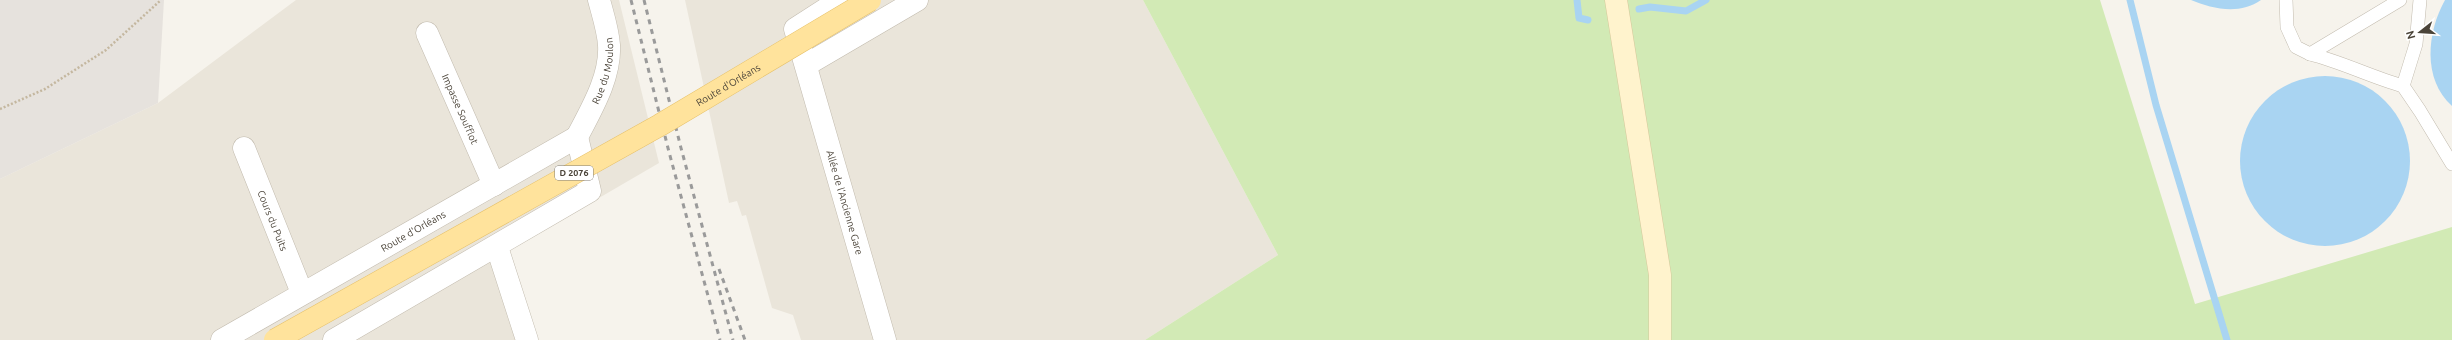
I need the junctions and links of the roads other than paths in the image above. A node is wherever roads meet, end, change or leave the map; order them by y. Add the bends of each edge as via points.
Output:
1 (600, 0) edge
2 (840, 0) edge
3 (870, 0) edge
4 (917, 0) edge
5 (1616, 0) edge
6 (2286, 0) edge
7 (2400, 0) edge
8 (2420, 0) edge
9 (427, 33) dead end
10 (2310, 54) junction
11 (806, 65) junction
12 (2403, 86) junction
13 (577, 137) junction
14 (244, 148) dead end
15 (2452, 164) edge
16 (494, 185) junction
17 (497, 247) junction
18 (302, 293) junction
19 (222, 340) edge
20 (274, 340) edge
21 (334, 340) edge
22 (526, 340) edge
23 (885, 340) edge
24 (1660, 340) edge

1 - 13 street, Rue du Moulon via 609,45 607,68 596,100
2 - 11 street, Allée de l'Ancienne Gare via 795,29
3 - 20 main road, Route d'Orléans / D 2076, bridge via 653,129
4 - 11 street
5 - 24 main road via 1660,275
6 - 10 lane via 2287,27 2296,47
7 - 10 lane
8 - 12 lane via 2416,44
9 - 16 street, Impasse Soufflot
10 - 12 lane via 2334,60 2381,80
11 - 23 street, Allée de l'Ancienne Gare
12 - 15 lane
13 - 16 street, Route d'Orléans
13 - 17 street via 590,191
14 - 18 street, Cours du Puits
16 - 18 street, Route d'Orléans
17 - 21 street
17 - 22 street
18 - 19 street, Route d'Orléans

